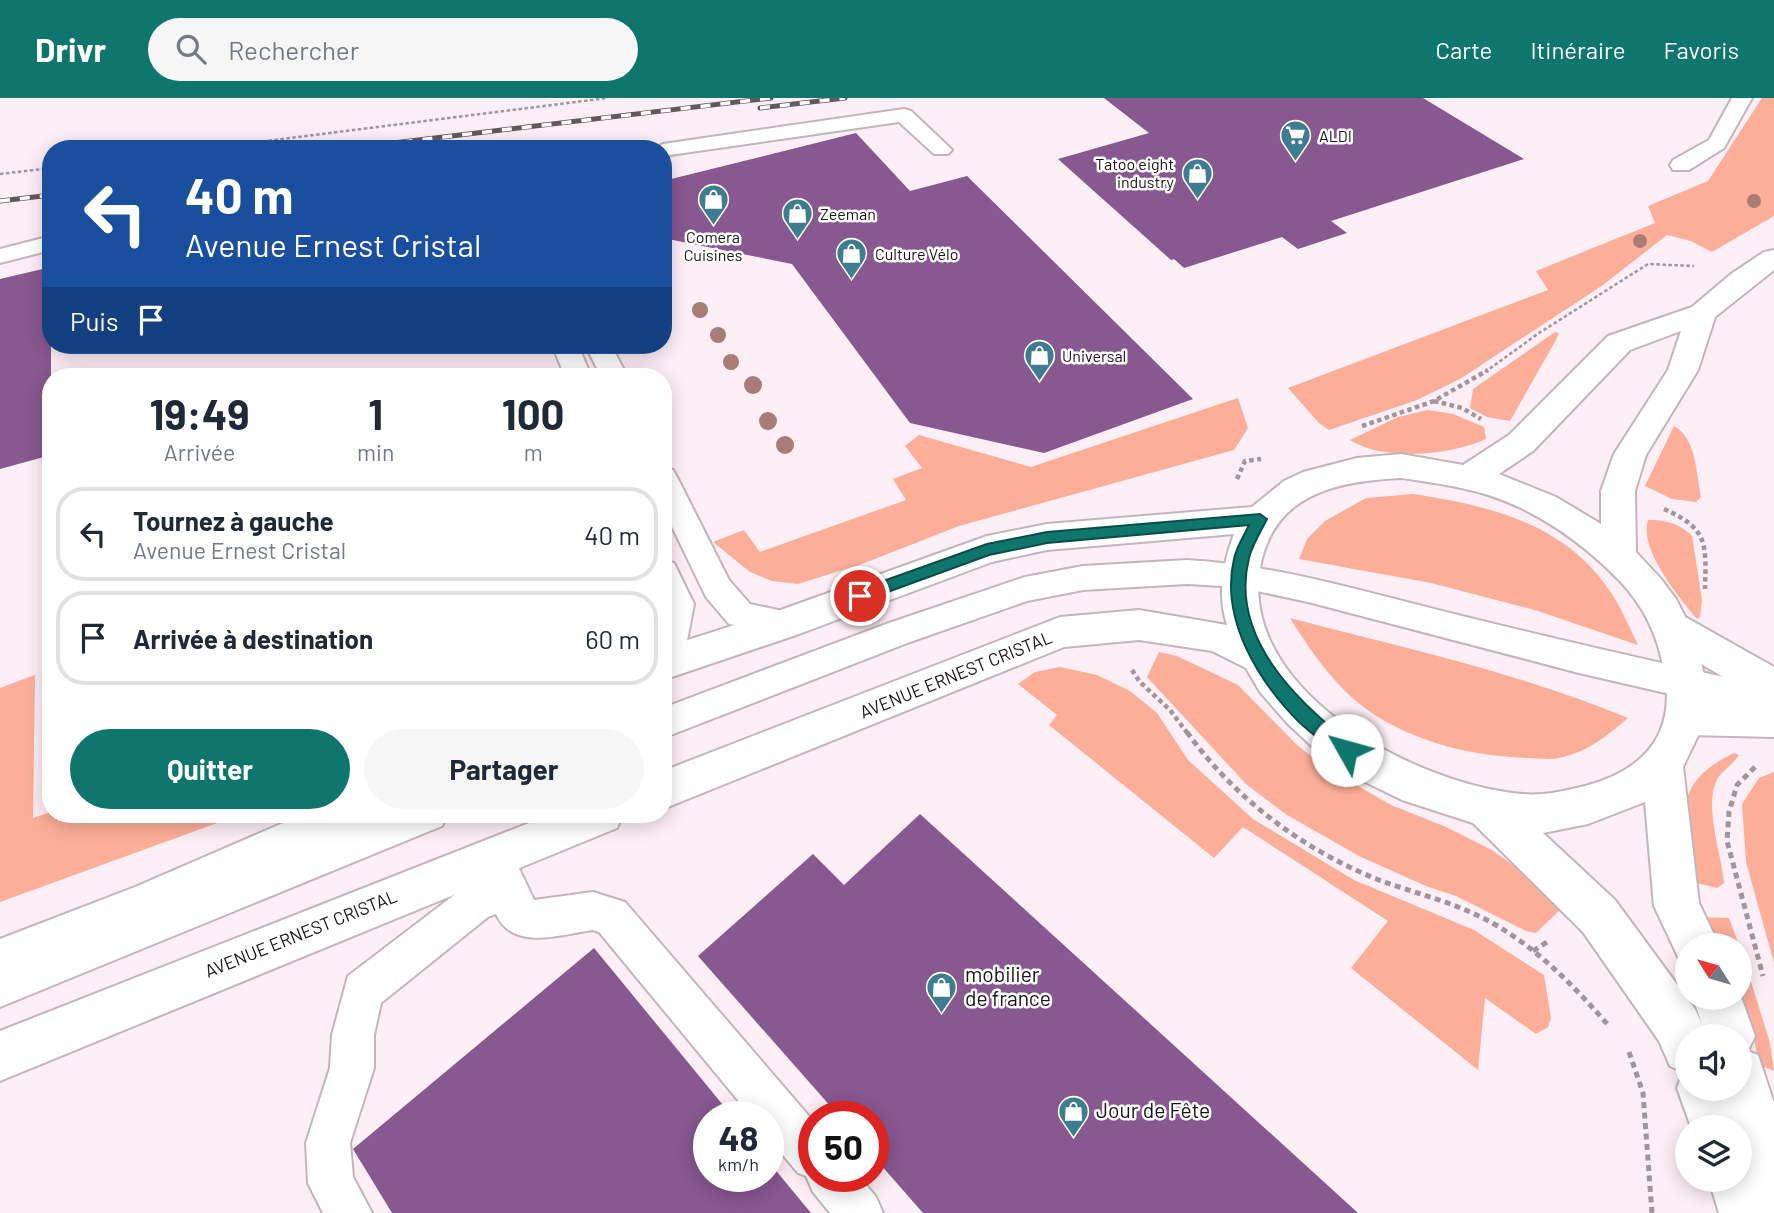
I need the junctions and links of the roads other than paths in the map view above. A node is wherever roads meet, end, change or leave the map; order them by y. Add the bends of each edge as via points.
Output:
1 (1742, 98) edge
2 (672, 149) edge
3 (941, 150) dead end
4 (1681, 165) dead end
5 (42, 245) edge
6 (0, 256) edge
7 (1769, 267) edge
8 (1702, 313) junction
9 (1469, 477) junction
10 (672, 496) edge
11 (1260, 519) junction
12 (1618, 557) junction
13 (1238, 575) junction
14 (672, 591) edge
15 (786, 624) junction
16 (1674, 629) junction
17 (672, 632) edge
18 (1258, 656) junction
19 (672, 661) edge
20 (1774, 687) edge
21 (1687, 700) junction
22 (1774, 703) edge
23 (672, 720) edge
24 (1774, 720) edge
25 (1663, 768) junction
26 (672, 786) edge
27 (1486, 806) junction
28 (331, 823) edge
29 (407, 823) edge
30 (588, 823) edge
31 (502, 873) junction
32 (1690, 933) edge
33 (0, 962) edge
34 (0, 986) edge
35 (1677, 1024) edge
36 (0, 1056) edge
37 (1748, 1101) edge
38 (798, 1138) edge
39 (1774, 1189) edge
40 (842, 1192) edge
41 (1739, 1192) edge
42 (349, 1213) edge
43 (860, 1213) edge
44 (1746, 1213) edge

1 - 4 lane via 1717,144
2 - 3 lane via 904,115
5 - 6 lane
7 - 8 main road
8 - 9 main road via 1619,343
8 - 12 main road via 1684,370 1630,454 1632,496
9 - 11 main road via 1401,466 1339,472 1287,494
9 - 12 main road via 1522,495 1563,517
10 - 15 lane via 717,588 740,615
11 - 13 main road via 1241,556
11 - 15 main road via 1047,537 987,549
12 - 16 main road via 1650,592
13 - 18 main road via 1241,612
13 - 21 lane via 1579,659
13 - 23 lane via 1132,573 1025,589
14 - 17 lane via 678,604
15 - 19 main road
16 - 20 main road
16 - 21 main road
18 - 26 main road, AVENUE ERNEST CRISTAL via 1218,637 1139,625 1060,632
18 - 27 main road via 1306,718 1347,750 1395,778 1440,796
21 - 22 lane
21 - 24 main road
21 - 25 main road
25 - 27 main road via 1622,793 1573,810 1527,814
25 - 32 main road via 1677,906
27 - 35 main road via 1599,916
28 - 33 main road via 145,905
29 - 34 lane
30 - 31 main road, AVENUE ERNEST CRISTAL
31 - 36 main road, AVENUE ERNEST CRISTAL via 129,1002
31 - 38 lane via 513,907 528,920 593,911 611,916
31 - 42 lane via 476,902 363,991 353,1035 352,1068 328,1143 331,1183
37 - 39 main road
40 - 43 lane
41 - 44 main road

